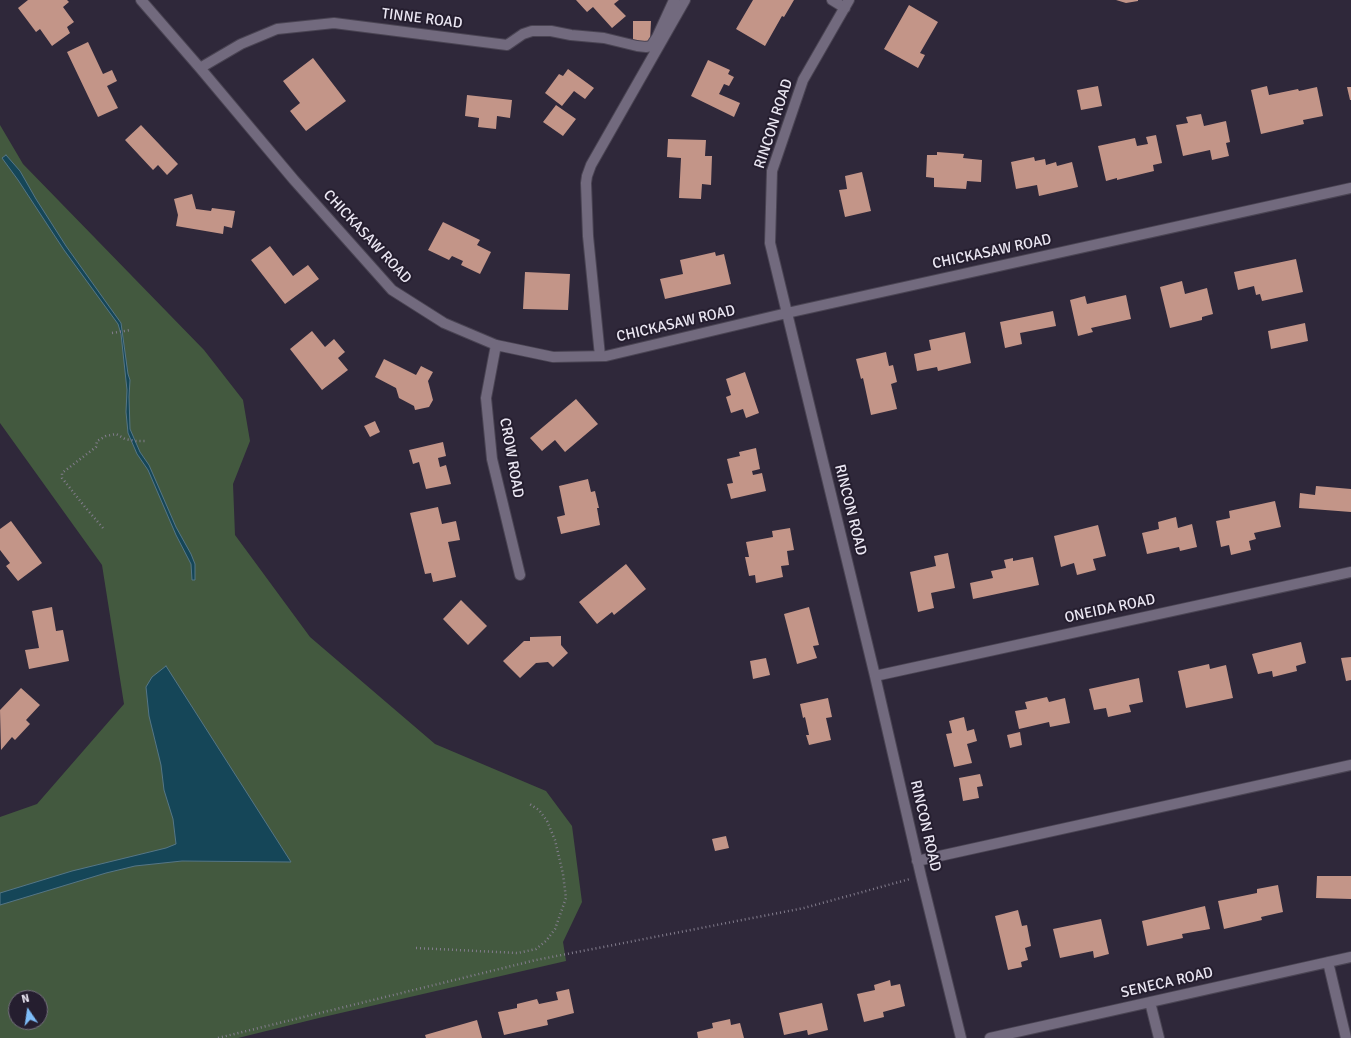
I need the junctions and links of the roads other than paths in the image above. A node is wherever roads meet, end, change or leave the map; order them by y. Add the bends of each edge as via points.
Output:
1 (141, 0) edge
2 (674, 0) edge
3 (685, 0) edge
4 (832, 0) edge
5 (847, 4) edge
6 (200, 68) junction
7 (1351, 188) edge
8 (787, 313) junction
9 (496, 345) junction
10 (600, 356) junction
11 (1351, 572) edge
12 (520, 575) dead end
13 (875, 676) junction
14 (1351, 765) edge
15 (917, 861) junction
16 (1351, 957) edge
17 (1328, 962) junction
18 (1150, 1002) junction
19 (961, 1038) edge
20 (990, 1038) edge
21 (1158, 1038) edge
22 (1346, 1038) edge

1 - 6 street, CHICKASAW ROAD
2 - 6 street, TINNE ROAD via 657,37 651,46 646,47 551,31 532,31 507,44 334,23 277,29 241,44
3 - 10 street via 587,176 588,236
4 - 5 street
5 - 8 street, RINCON ROAD via 803,80 772,171 770,243
6 - 9 street, CHICKASAW ROAD via 294,180 392,290 444,323
7 - 8 street, CHICKASAW ROAD
8 - 10 street, CHICKASAW ROAD
8 - 13 street, RINCON ROAD
9 - 10 street, CHICKASAW ROAD via 553,357
9 - 12 street, CROW ROAD via 486,398 492,451
11 - 13 street, ONEIDA ROAD
13 - 15 street, RINCON ROAD
14 - 15 street
15 - 19 street, RINCON ROAD
16 - 17 street, SENECA ROAD
17 - 18 street, SENECA ROAD
17 - 22 street
18 - 20 street, SENECA ROAD
18 - 21 street

